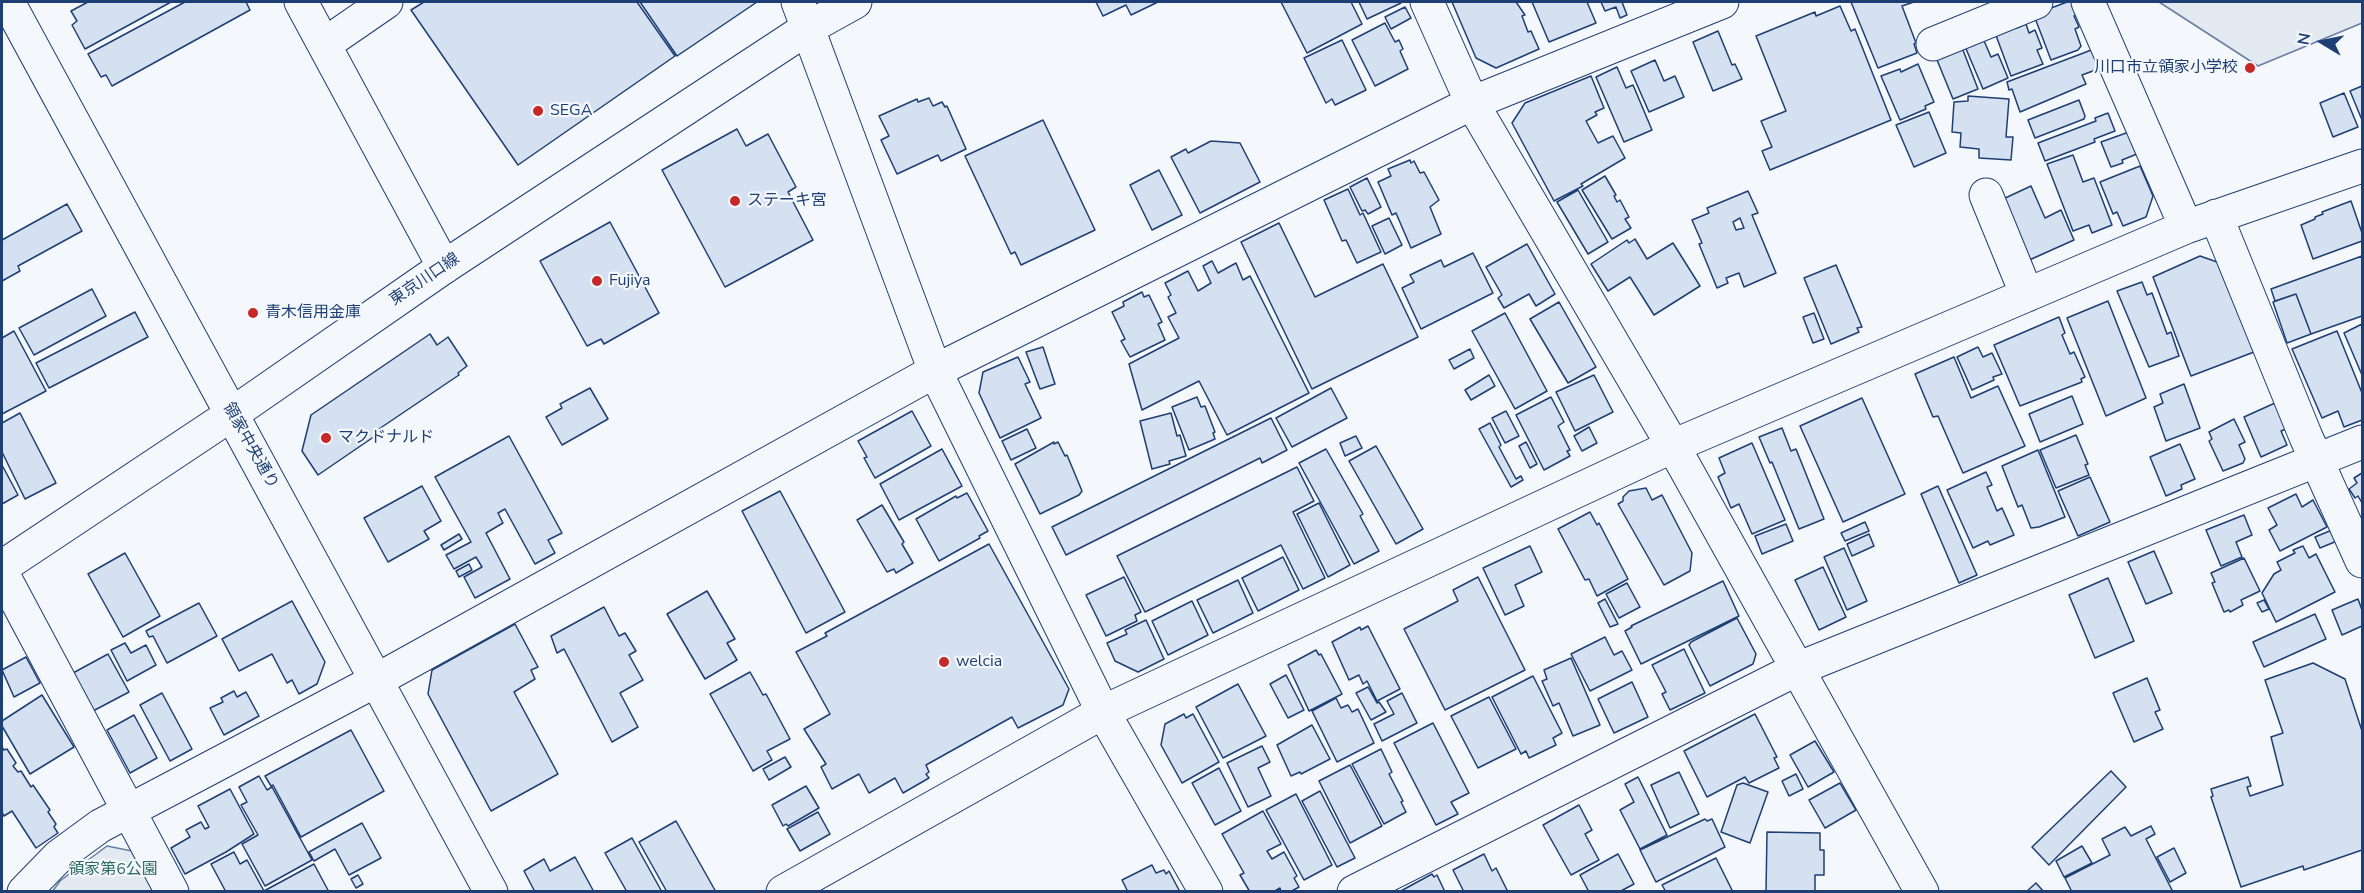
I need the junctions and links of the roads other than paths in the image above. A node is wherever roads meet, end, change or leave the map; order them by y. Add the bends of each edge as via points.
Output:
1 (8, 2) edge
2 (301, 2) edge
3 (386, 2) edge
4 (855, 2) edge
5 (1427, 2) edge
6 (1722, 2) edge
7 (2036, 2) edge
8 (2088, 2) edge
9 (803, 15) edge
10 (324, 44) junction
11 (1933, 44) dead end
12 (1472, 103) junction
13 (2362, 166) edge
14 (1986, 195) dead end
15 (2201, 222) junction
16 (444, 267) junction
17 (2027, 295) junction
18 (935, 371) junction
19 (232, 414) junction
20 (2362, 442) edge
21 (1673, 446) junction
22 (2317, 459) junction
23 (2362, 561) edge
24 (2, 567) edge
25 (2, 573) edge
26 (1797, 669) junction
27 (377, 680) junction
28 (1103, 712) junction
29 (128, 811) junction
30 (24, 891) edge
31 (172, 891) edge
32 (491, 891) edge
33 (783, 891) edge
34 (1206, 891) edge
35 (1354, 891) edge
36 (1922, 891) edge

1 - 19 street, 領家中央通り
2 - 10 street
3 - 10 street
4 - 9 street, 東京川口線
5 - 12 street
6 - 12 street
7 - 11 street
8 - 15 street
9 - 16 street, 東京川口線
9 - 18 street
10 - 16 street
12 - 18 street
12 - 21 street
13 - 15 street
14 - 17 street
15 - 17 street
15 - 22 street
16 - 19 street, 東京川口線
17 - 21 street
18 - 27 street
18 - 28 street
19 - 24 street, 東京川口線
19 - 27 street, 領家中央通り
20 - 22 street
21 - 26 street
21 - 28 street
22 - 23 street
22 - 26 street
25 - 29 street
26 - 35 street
26 - 36 street
27 - 29 street
27 - 32 street, 領家中央通り
28 - 33 street
28 - 34 street
29 - 30 street via 59,856
29 - 31 street

